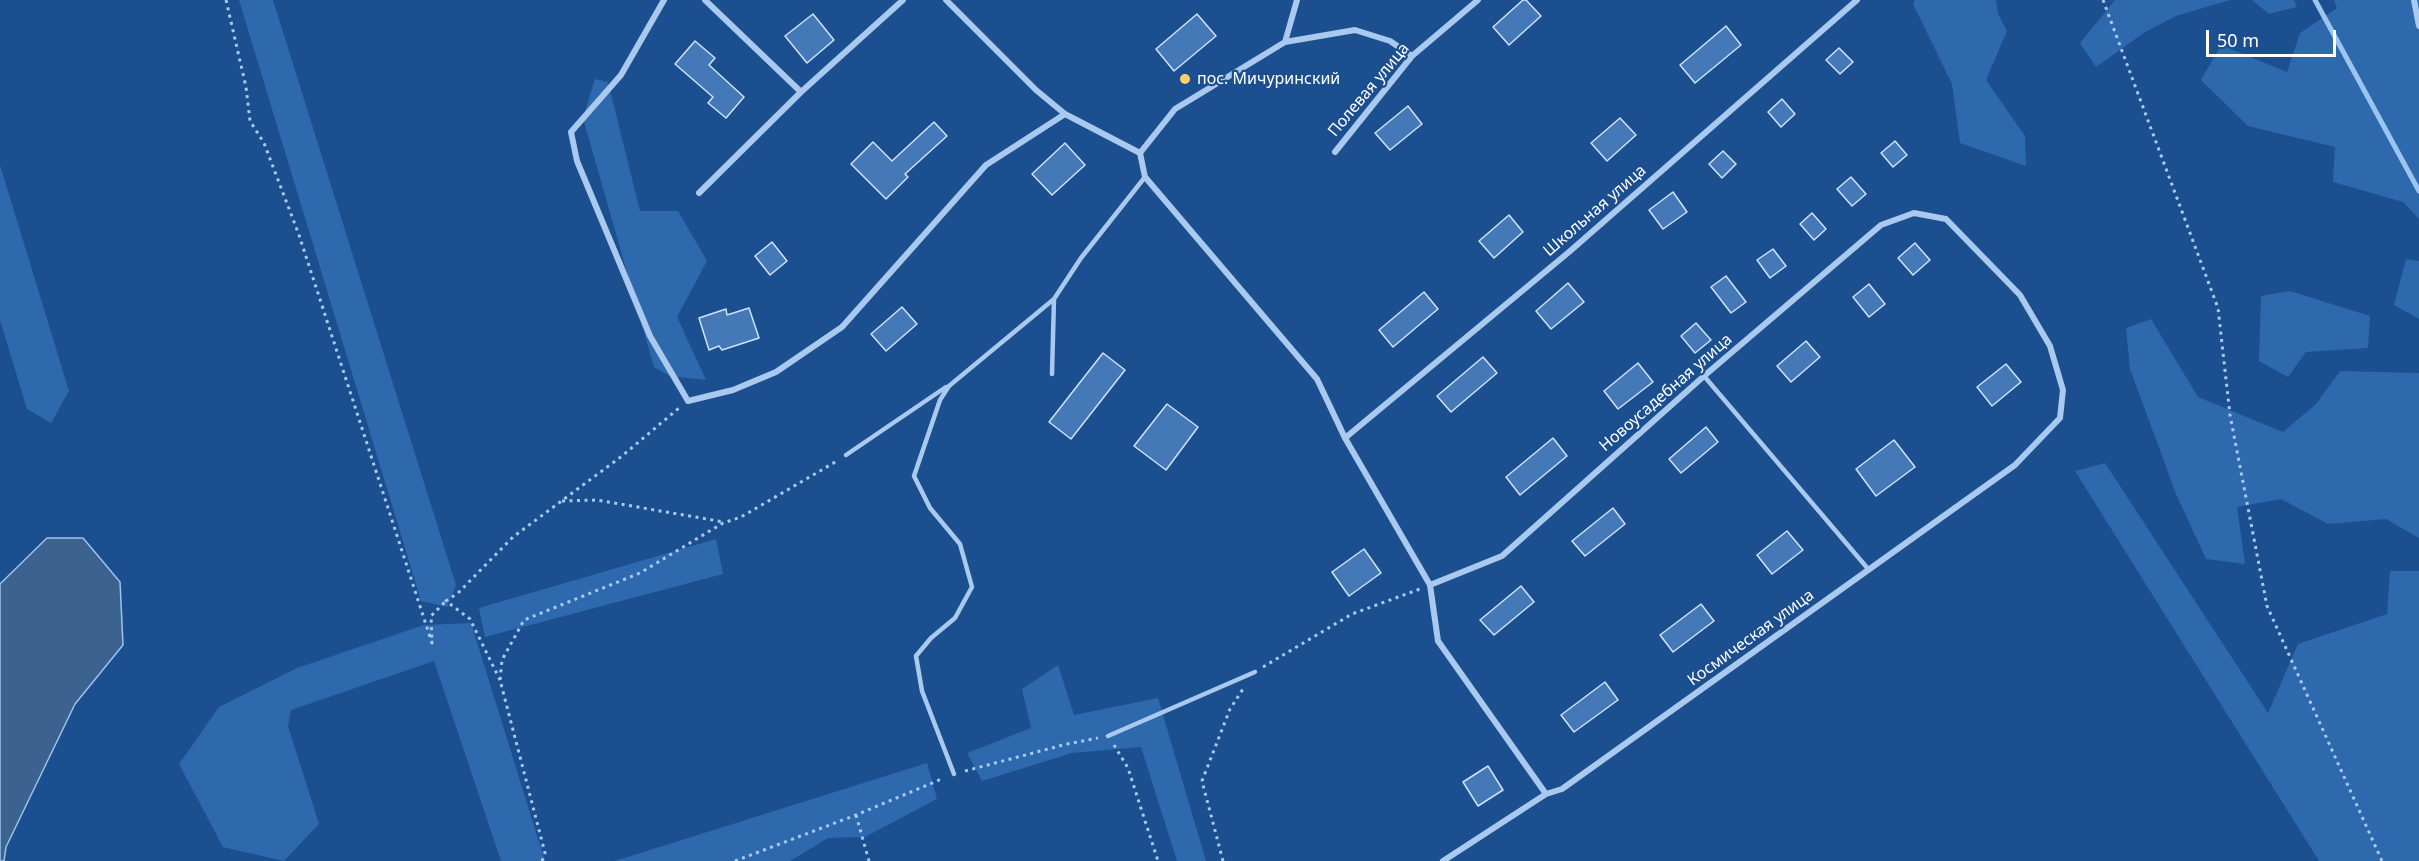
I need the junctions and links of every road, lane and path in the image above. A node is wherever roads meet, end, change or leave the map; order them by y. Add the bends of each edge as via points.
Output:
1 (226, 0) edge
2 (664, 0) edge
3 (705, 0) edge
4 (903, 0) edge
5 (946, 0) edge
6 (1297, 0) edge
7 (1478, 0) edge
8 (1857, 0) edge
9 (2103, 0) edge
10 (2414, 0) edge
11 (2419, 26) edge
12 (1285, 42) junction
13 (1412, 56) junction
14 (801, 92) junction
15 (1065, 114) junction
16 (1335, 152) dead end
17 (1140, 153) junction
18 (1145, 177) junction
19 (699, 193) dead end
20 (1054, 299) junction
21 (1052, 374) dead end
22 (1704, 376) junction
23 (949, 386) junction
24 (688, 401) junction
25 (2060, 418) joint
26 (1345, 438) junction
27 (846, 455) joint
28 (560, 501) junction
29 (726, 522) junction
30 (1869, 570) junction
31 (1430, 585) junction
32 (446, 601) junction
33 (1255, 672) junction
34 (500, 680) junction
35 (1108, 736) junction
36 (954, 774) junction
37 (1546, 794) junction
38 (856, 815) junction
39 (542, 861) edge
40 (735, 861) edge
41 (869, 861) edge
42 (1158, 861) edge
43 (1223, 861) edge
44 (1443, 861) edge
45 (2382, 861) edge

1 - 32 path via 250,121 264,143 299,235 432,643 431,616
2 - 24 street via 621,75 571,132 577,161 650,336
3 - 14 street
4 - 14 street
5 - 15 street
6 - 12 street
7 - 13 street, Полевая улица
8 - 26 street, Школьная улица via 1569,252
9 - 45 path via 2217,308 2230,415 2267,606
10 - 11 street
12 - 13 street via 1356,30 1390,41
12 - 17 street via 1175,109
13 - 16 street, Полевая улица
14 - 19 street
15 - 17 street
15 - 24 street via 986,165 842,327 776,372 733,390
17 - 18 street
18 - 20 lane
18 - 26 street via 1317,379
20 - 21 lane
20 - 23 lane
22 - 25 street, Новоусадебная улица via 1881,225 1914,213 1946,219 2020,295 2050,346 2063,390
22 - 30 lane
22 - 31 street, Новоусадебная улица via 1502,556
23 - 27 lane
23 - 36 lane via 940,400 914,476 930,508 960,544 972,587 955,618 916,656 922,691
24 - 28 path
25 - 30 street, Космическая улица via 2015,465
26 - 31 street
27 - 29 path
28 - 29 path via 597,500
28 - 32 path via 513,537
29 - 34 path via 640,573 524,620 502,660
30 - 37 street, Космическая улица via 1562,789
31 - 33 path via 1352,614
31 - 37 street via 1437,641
32 - 34 path via 470,619
33 - 35 lane
33 - 43 path via 1230,709 1202,781
34 - 39 path via 545,853
35 - 36 path
35 - 42 path via 1128,768
36 - 38 path
37 - 44 street, Космическая улица
38 - 40 path
38 - 41 path

